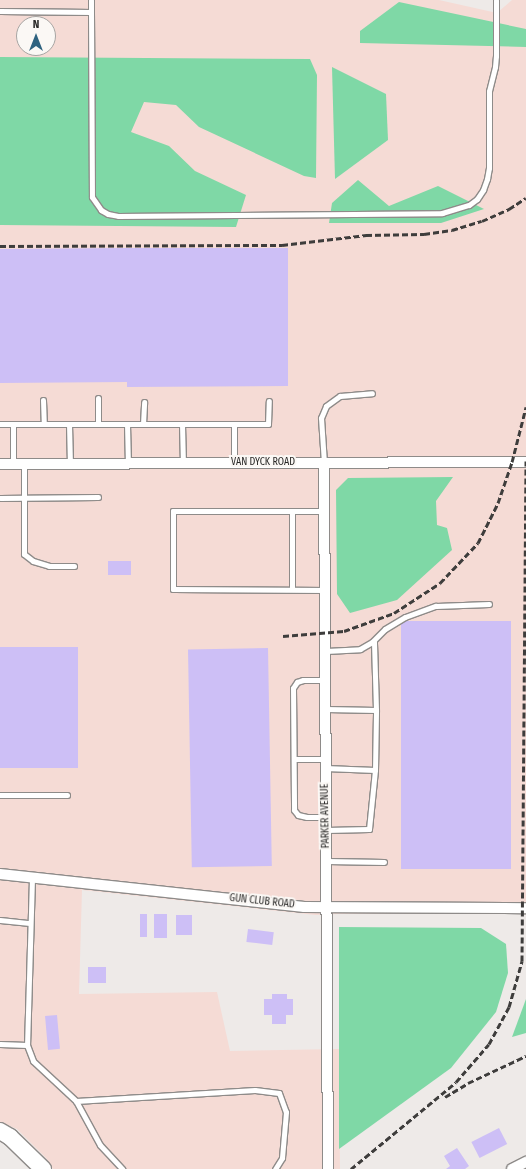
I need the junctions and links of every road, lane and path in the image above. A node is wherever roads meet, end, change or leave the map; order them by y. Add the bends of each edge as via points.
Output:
1 (91, 0) edge
2 (496, 0) edge
3 (0, 11) edge
4 (91, 12) junction
5 (372, 393) dead end
6 (98, 398) dead end
7 (43, 400) dead end
8 (269, 401) dead end
9 (144, 402) dead end
10 (0, 424) edge
11 (13, 424) junction
12 (44, 424) junction
13 (70, 424) junction
14 (98, 424) junction
15 (127, 424) junction
16 (144, 424) junction
17 (182, 424) junction
18 (234, 424) junction
19 (526, 462) edge
20 (234, 463) junction
21 (324, 463) junction
22 (0, 464) edge
23 (13, 464) junction
24 (24, 464) junction
25 (70, 464) junction
26 (128, 464) junction
27 (183, 464) junction
28 (98, 497) dead end
29 (0, 498) edge
30 (25, 498) junction
31 (292, 511) junction
32 (324, 511) junction
33 (74, 566) dead end
34 (292, 589) junction
35 (325, 590) junction
36 (489, 604) dead end
37 (374, 640) junction
38 (326, 651) junction
39 (326, 680) junction
40 (326, 709) junction
41 (376, 710) junction
42 (294, 759) junction
43 (325, 763) junction
44 (375, 770) junction
45 (0, 795) edge
46 (67, 795) dead end
47 (326, 817) junction
48 (326, 830) junction
49 (327, 861) junction
50 (384, 862) dead end
51 (0, 874) edge
52 (32, 878) junction
53 (328, 907) junction
54 (526, 908) edge
55 (0, 920) edge
56 (30, 923) junction
57 (0, 1044) edge
58 (27, 1045) junction
59 (76, 1101) junction
60 (0, 1131) edge
61 (526, 1162) edge
62 (44, 1169) edge
63 (122, 1169) edge
64 (275, 1169) edge
65 (328, 1169) edge
66 (512, 1169) edge

1 - 4 lane
2 - 4 lane via 496,56 489,91 487,179 477,200 442,214 118,216 101,210 92,196
3 - 4 lane
5 - 21 lane via 340,396 326,406 321,418
6 - 14 lane
7 - 12 lane
8 - 18 lane via 268,424
9 - 16 lane
10 - 11 lane
11 - 12 lane
11 - 23 lane
12 - 13 lane
13 - 14 lane
13 - 25 lane
14 - 15 lane
15 - 16 lane
15 - 26 lane
16 - 17 lane
17 - 18 lane
17 - 27 lane
18 - 20 lane
19 - 21 street, VAN DYCK ROAD
20 - 21 street, VAN DYCK ROAD
20 - 27 street, VAN DYCK ROAD
21 - 32 street, PARKER AVENUE
22 - 23 street, VAN DYCK ROAD
23 - 24 street, VAN DYCK ROAD
24 - 25 street, VAN DYCK ROAD
24 - 30 lane
25 - 26 street, VAN DYCK ROAD
26 - 27 street, VAN DYCK ROAD
28 - 30 lane
29 - 30 lane
30 - 33 lane via 24,554 33,561 49,566
31 - 32 lane
31 - 34 lane
31 - 34 lane via 173,511 172,589
32 - 35 street, PARKER AVENUE
34 - 35 lane
35 - 38 street, PARKER AVENUE
36 - 37 lane via 436,606 405,617 385,629
37 - 38 lane via 360,650
37 - 41 lane
38 - 39 street, PARKER AVENUE
39 - 40 street, PARKER AVENUE
39 - 42 lane via 303,680 297,682 293,688
40 - 41 lane
40 - 43 street, PARKER AVENUE
41 - 44 lane
42 - 43 lane
42 - 47 lane via 294,810 298,815 307,817
43 - 44 lane
43 - 47 street, PARKER AVENUE
44 - 48 lane via 369,829
45 - 46 lane
47 - 48 street, PARKER AVENUE
48 - 49 street, PARKER AVENUE
49 - 50 lane
49 - 53 street, PARKER AVENUE
51 - 52 street, GUN CLUB ROAD
52 - 53 street, GUN CLUB ROAD via 304,907
52 - 56 lane
53 - 54 street, GUN CLUB ROAD
53 - 65 street, PARKER AVENUE
55 - 56 lane
56 - 58 lane
57 - 58 lane
58 - 59 lane via 33,1061
59 - 63 lane via 100,1144
59 - 64 lane via 255,1090 279,1093 286,1112 282,1158
60 - 62 main road
61 - 66 street

